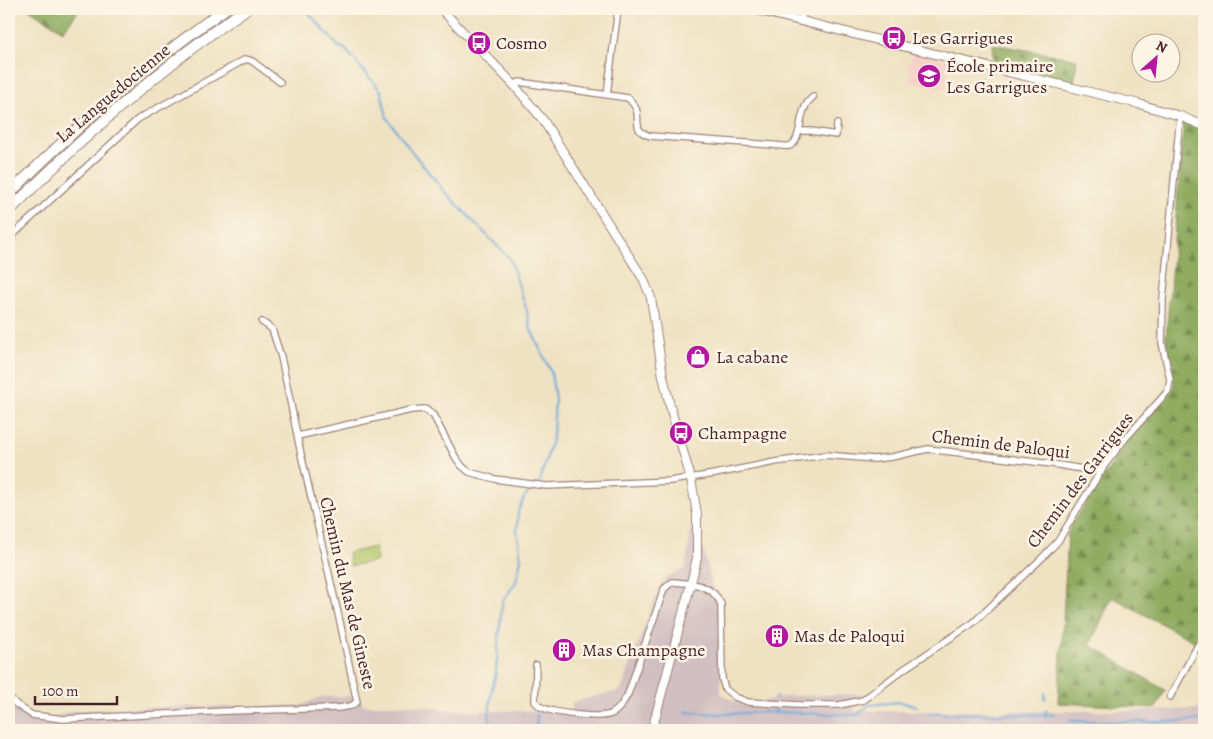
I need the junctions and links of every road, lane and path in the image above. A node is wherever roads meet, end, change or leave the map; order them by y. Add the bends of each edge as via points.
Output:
1 (225, 9) edge
2 (246, 9) edge
3 (441, 9) edge
4 (618, 9) edge
5 (752, 9) edge
6 (804, 9) edge
7 (801, 21) junction
8 (280, 82) dead end
9 (514, 85) junction
10 (607, 94) junction
11 (813, 97) dead end
12 (1180, 116) junction
13 (837, 124) dead end
14 (1204, 126) edge
15 (800, 131) junction
16 (9, 194) edge
17 (9, 211) edge
18 (9, 242) edge
19 (262, 322) dead end
20 (298, 436) junction
21 (1100, 472) junction
22 (691, 479) junction
23 (691, 583) junction
24 (1204, 634) edge
25 (536, 665) dead end
26 (1170, 697) dead end
27 (9, 698) edge
28 (652, 730) edge

1 - 16 highway, La Languedocienne via 118,92
2 - 17 highway, La Languedocienne via 125,101
3 - 9 street
4 - 10 street
5 - 7 street
6 - 7 street
7 - 12 street
8 - 18 street via 246,59 138,120
9 - 10 street via 519,82
9 - 22 street via 551,131 644,280 651,298 670,406
10 - 15 street via 628,98 637,111 638,129 650,136 790,146
11 - 15 street via 802,111
12 - 14 street
12 - 21 street, Chemin des Garrigues via 1163,309 1162,343 1170,387 1166,396 1125,439
13 - 15 street via 836,135
19 - 20 street via 272,329 282,357
20 - 22 street, Chemin de Paloqui via 426,409 433,415 462,466 478,475 546,486
20 - 27 street, Chemin du Mas de Gineste via 357,702 338,708 63,719 32,715
21 - 22 street, Chemin de Paloqui via 928,449 874,459 825,455
21 - 23 street, Chemin des Garrigues via 1058,541 996,603 973,623 863,700 839,705 799,705 748,702 735,697 725,689 722,679 721,604 714,592
22 - 23 street via 698,538
23 - 25 street via 672,582 664,589 628,694 612,714 597,717 541,707 536,702
23 - 28 street
24 - 26 street

